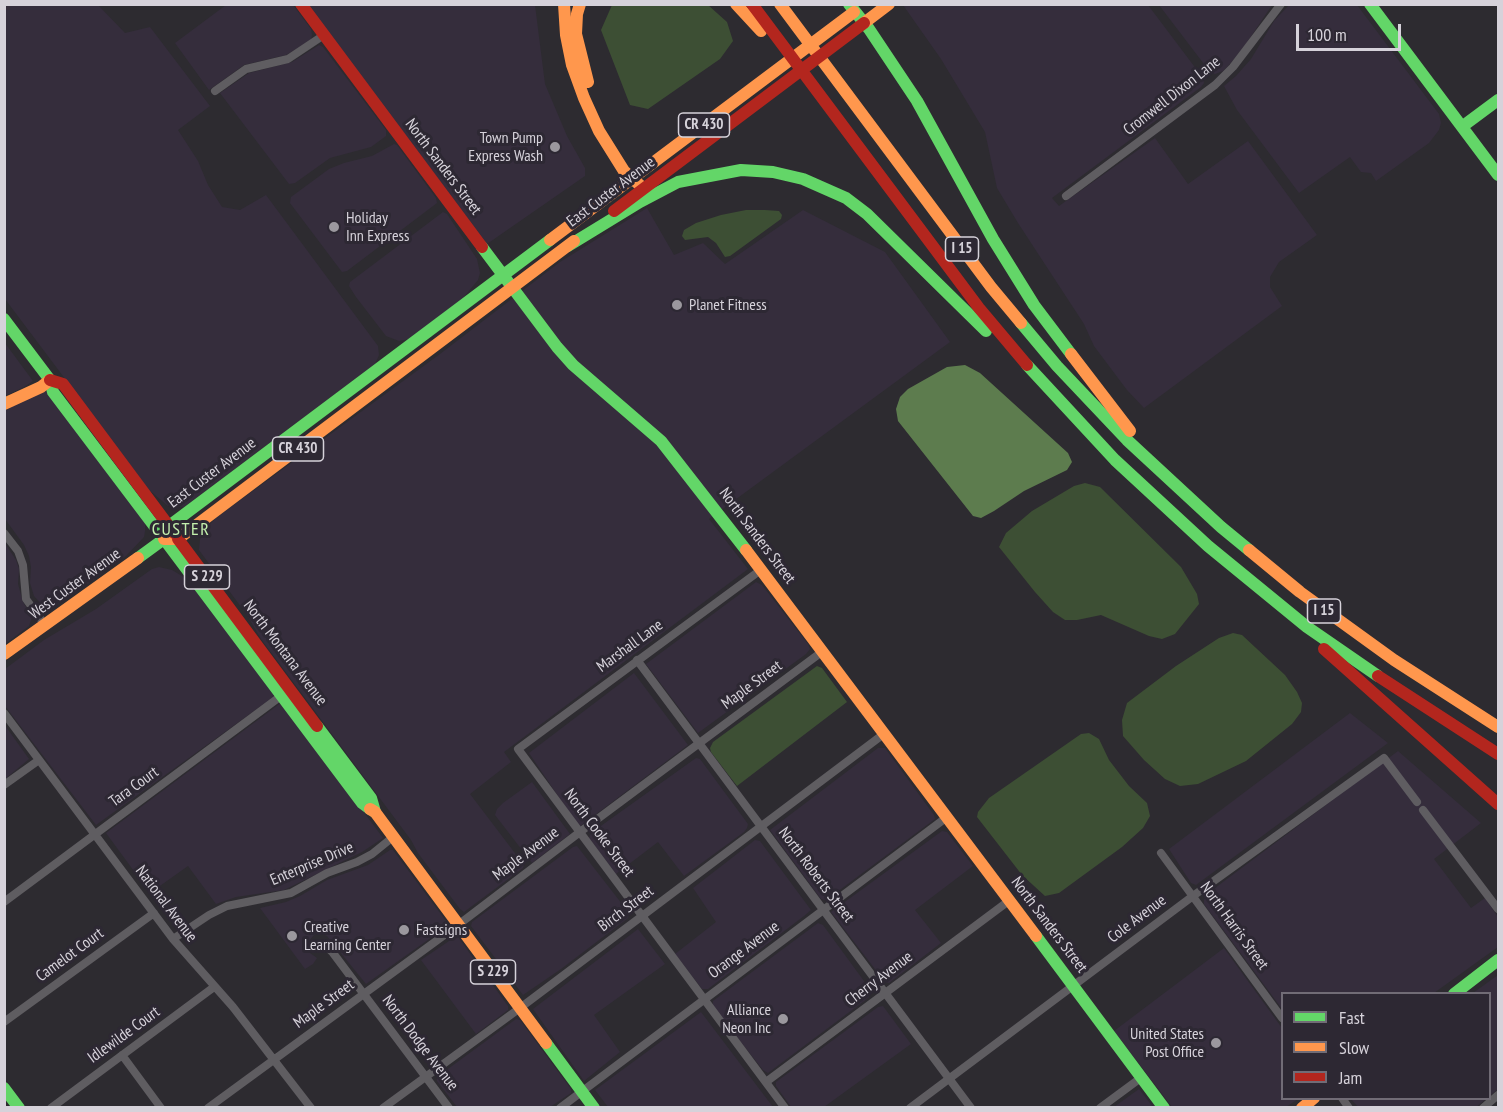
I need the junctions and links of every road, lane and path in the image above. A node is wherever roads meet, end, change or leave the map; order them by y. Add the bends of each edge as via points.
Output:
1 (301, 4) edge
2 (564, 4) edge
3 (580, 4) edge
4 (736, 4) edge
5 (752, 4) edge
6 (780, 4) edge
7 (889, 4) edge
8 (1281, 4) edge
9 (1370, 4) edge
10 (856, 7) edge
11 (864, 23) junction
12 (324, 35) junction
13 (215, 91) dead end
14 (1498, 100) edge
15 (826, 104) junction
16 (1462, 126) junction
17 (1498, 175) edge
18 (635, 177) junction
19 (643, 188) junction
20 (1066, 196) dead end
21 (568, 246) junction
22 (503, 275) junction
23 (513, 288) junction
24 (4, 319) edge
25 (50, 380) junction
26 (4, 404) edge
27 (1062, 405) junction
28 (1164, 476) junction
29 (169, 526) junction
30 (4, 533) edge
31 (178, 538) junction
32 (164, 539) junction
33 (762, 569) junction
34 (1267, 595) junction
35 (45, 626) junction
36 (823, 651) junction
37 (4, 654) edge
38 (637, 660) junction
39 (281, 696) junction
40 (4, 713) edge
41 (1498, 727) edge
42 (885, 734) junction
43 (699, 743) junction
44 (518, 749) joint
45 (1498, 754) edge
46 (39, 760) junction
47 (4, 785) edge
48 (1417, 802) dead end
49 (1498, 804) edge
50 (1423, 810) dead end
51 (375, 812) junction
52 (947, 817) junction
53 (761, 826) junction
54 (580, 832) junction
55 (94, 834) junction
56 (393, 837) junction
57 (1161, 853) dead end
58 (1193, 896) junction
59 (1010, 900) junction
60 (4, 902) edge
61 (824, 909) junction
62 (1498, 909) edge
63 (154, 913) junction
64 (642, 916) junction
65 (458, 925) junction
66 (173, 939) junction
67 (319, 946) dead end
68 (1498, 960) edge
69 (1074, 986) junction
70 (214, 987) junction
71 (1455, 992) edge
72 (363, 993) junction
73 (886, 993) junction
74 (704, 999) junction
75 (520, 1008) junction
76 (1281, 1017) edge
77 (4, 1022) edge
78 (122, 1055) junction
79 (274, 1059) junction
80 (425, 1076) junction
81 (1142, 1077) junction
82 (950, 1078) junction
83 (766, 1082) junction
84 (4, 1088) edge
85 (582, 1091) junction
86 (1498, 1095) edge
87 (19, 1107) edge
88 (51, 1107) edge
89 (161, 1107) edge
90 (208, 1107) edge
91 (311, 1107) edge
92 (383, 1107) edge
93 (449, 1107) edge
94 (560, 1107) edge
95 (594, 1107) edge
96 (785, 1107) edge
97 (910, 1107) edge
98 (971, 1107) edge
99 (1101, 1107) edge
100 (1164, 1107) edge
101 (1483, 1107) edge

1 - 12 main road, North Sanders Street
2 - 18 main road via 572,65 584,99 599,131
3 - 18 main road via 576,34 588,81
4 - 15 main road
5 - 15 main road, I 15
6 - 28 main road, I 15 via 1007,308 1092,404
7 - 11 main road, East Custer Avenue / CR 430
8 - 20 street, Cromwell Dixon Lane via 1215,85
9 - 16 main road
10 - 11 main road
10 - 18 main road, East Custer Avenue / CR 430
11 - 19 main road, East Custer Avenue / CR 430
11 - 28 main road via 917,101 1034,305
12 - 13 street via 288,58 246,69
12 - 22 main road, North Sanders Street
14 - 16 main road
15 - 27 main road, I 15 via 979,308
16 - 17 main road
18 - 19 main road
18 - 22 main road, East Custer Avenue / CR 430
19 - 21 main road, East Custer Avenue / CR 430
21 - 23 main road, East Custer Avenue / CR 430
21 - 27 main road via 678,182 741,171 773,172 803,179 846,198 867,214
22 - 23 main road, North Sanders Street
22 - 29 main road, East Custer Avenue / CR 430
23 - 31 main road, East Custer Avenue / CR 430
23 - 33 main road, North Sanders Street via 573,365 661,441
24 - 25 main road, North Montana Avenue / S 229
25 - 26 main road
25 - 29 main road, North Montana Avenue / S 229 via 63,384
25 - 32 main road, North Montana Avenue / S 229 via 53,392
27 - 34 main road, I 15 via 1157,501
28 - 41 main road, I 15 via 1331,616
29 - 31 main road, North Montana Avenue / S 229
29 - 32 main road, East Custer Avenue
30 - 35 street via 23,565 26,599
31 - 32 main road
31 - 51 main road, North Montana Avenue / S 229 via 371,798
32 - 35 main road, West Custer Avenue
32 - 39 main road, North Montana Avenue / S 229
33 - 36 main road, North Sanders Street
33 - 38 street, Marshall Lane
34 - 45 main road, I 15 via 1362,666
34 - 49 main road
35 - 37 main road, West Custer Avenue
36 - 42 main road, North Sanders Street
36 - 43 street, Maple Street
38 - 43 street, North Roberts Street
38 - 44 street, Marshall Lane
39 - 51 main road, North Montana Avenue / S 229 via 362,804
39 - 55 street, Tara Court
40 - 46 street, National Avenue
42 - 52 main road, North Sanders Street
42 - 53 street, Birch Street
43 - 53 street, North Roberts Street
43 - 54 street, Maple Avenue
44 - 54 street, North Cooke Street
46 - 47 street
46 - 55 street, National Avenue
48 - 58 street, Cole Avenue via 1384,758
50 - 62 street
51 - 56 main road, North Montana Avenue / S 229
52 - 59 main road, North Sanders Street
52 - 61 street, Orange Avenue
53 - 61 street, North Roberts Street
53 - 64 street, Birch Street
54 - 64 street, North Cooke Street
54 - 65 street, Maple Avenue
55 - 60 street, Tara Court
55 - 63 street, National Avenue
56 - 65 main road, North Montana Avenue / S 229
56 - 66 street, Enterprise Drive via 372,854 291,893 227,906
57 - 58 street, North Harris Street
58 - 69 street, Cole Avenue
58 - 76 street, North Harris Street
59 - 69 main road, North Sanders Street
59 - 73 street, Cherry Avenue
61 - 73 street, North Roberts Street
61 - 74 street, Orange Avenue
63 - 66 street, National Avenue
63 - 77 street, Camelot Court
64 - 74 street, North Cooke Street
64 - 75 street, Birch Street
65 - 72 street, Maple Street
65 - 75 main road, North Montana Avenue / S 229
66 - 70 street, National Avenue
67 - 72 street, North Dodge Avenue via 333,953
68 - 71 main road
69 - 81 main road, North Sanders Street
69 - 82 street, Cole Avenue
70 - 78 street, Idlewilde Court
70 - 79 street, National Avenue
72 - 79 street, Maple Street
72 - 80 street, North Dodge Avenue
73 - 82 street, North Roberts Street
73 - 83 street, Cherry Avenue
74 - 83 street, North Cooke Street
74 - 85 street, Orange Avenue
75 - 80 street, Birch Street
75 - 85 main road, North Montana Avenue / S 229
78 - 88 street, Idlewilde Court
78 - 89 street
79 - 90 street, Maple Street
79 - 91 street, National Avenue
80 - 92 street, Birch Street
80 - 93 street, North Dodge Avenue
81 - 99 street
81 - 100 main road, North Sanders Street
82 - 97 street, Cole Avenue
82 - 98 street, North Roberts Street
83 - 96 street, North Cooke Street
84 - 87 main road
85 - 94 street, Orange Avenue
85 - 95 main road, North Montana Avenue / S 229
86 - 101 street

